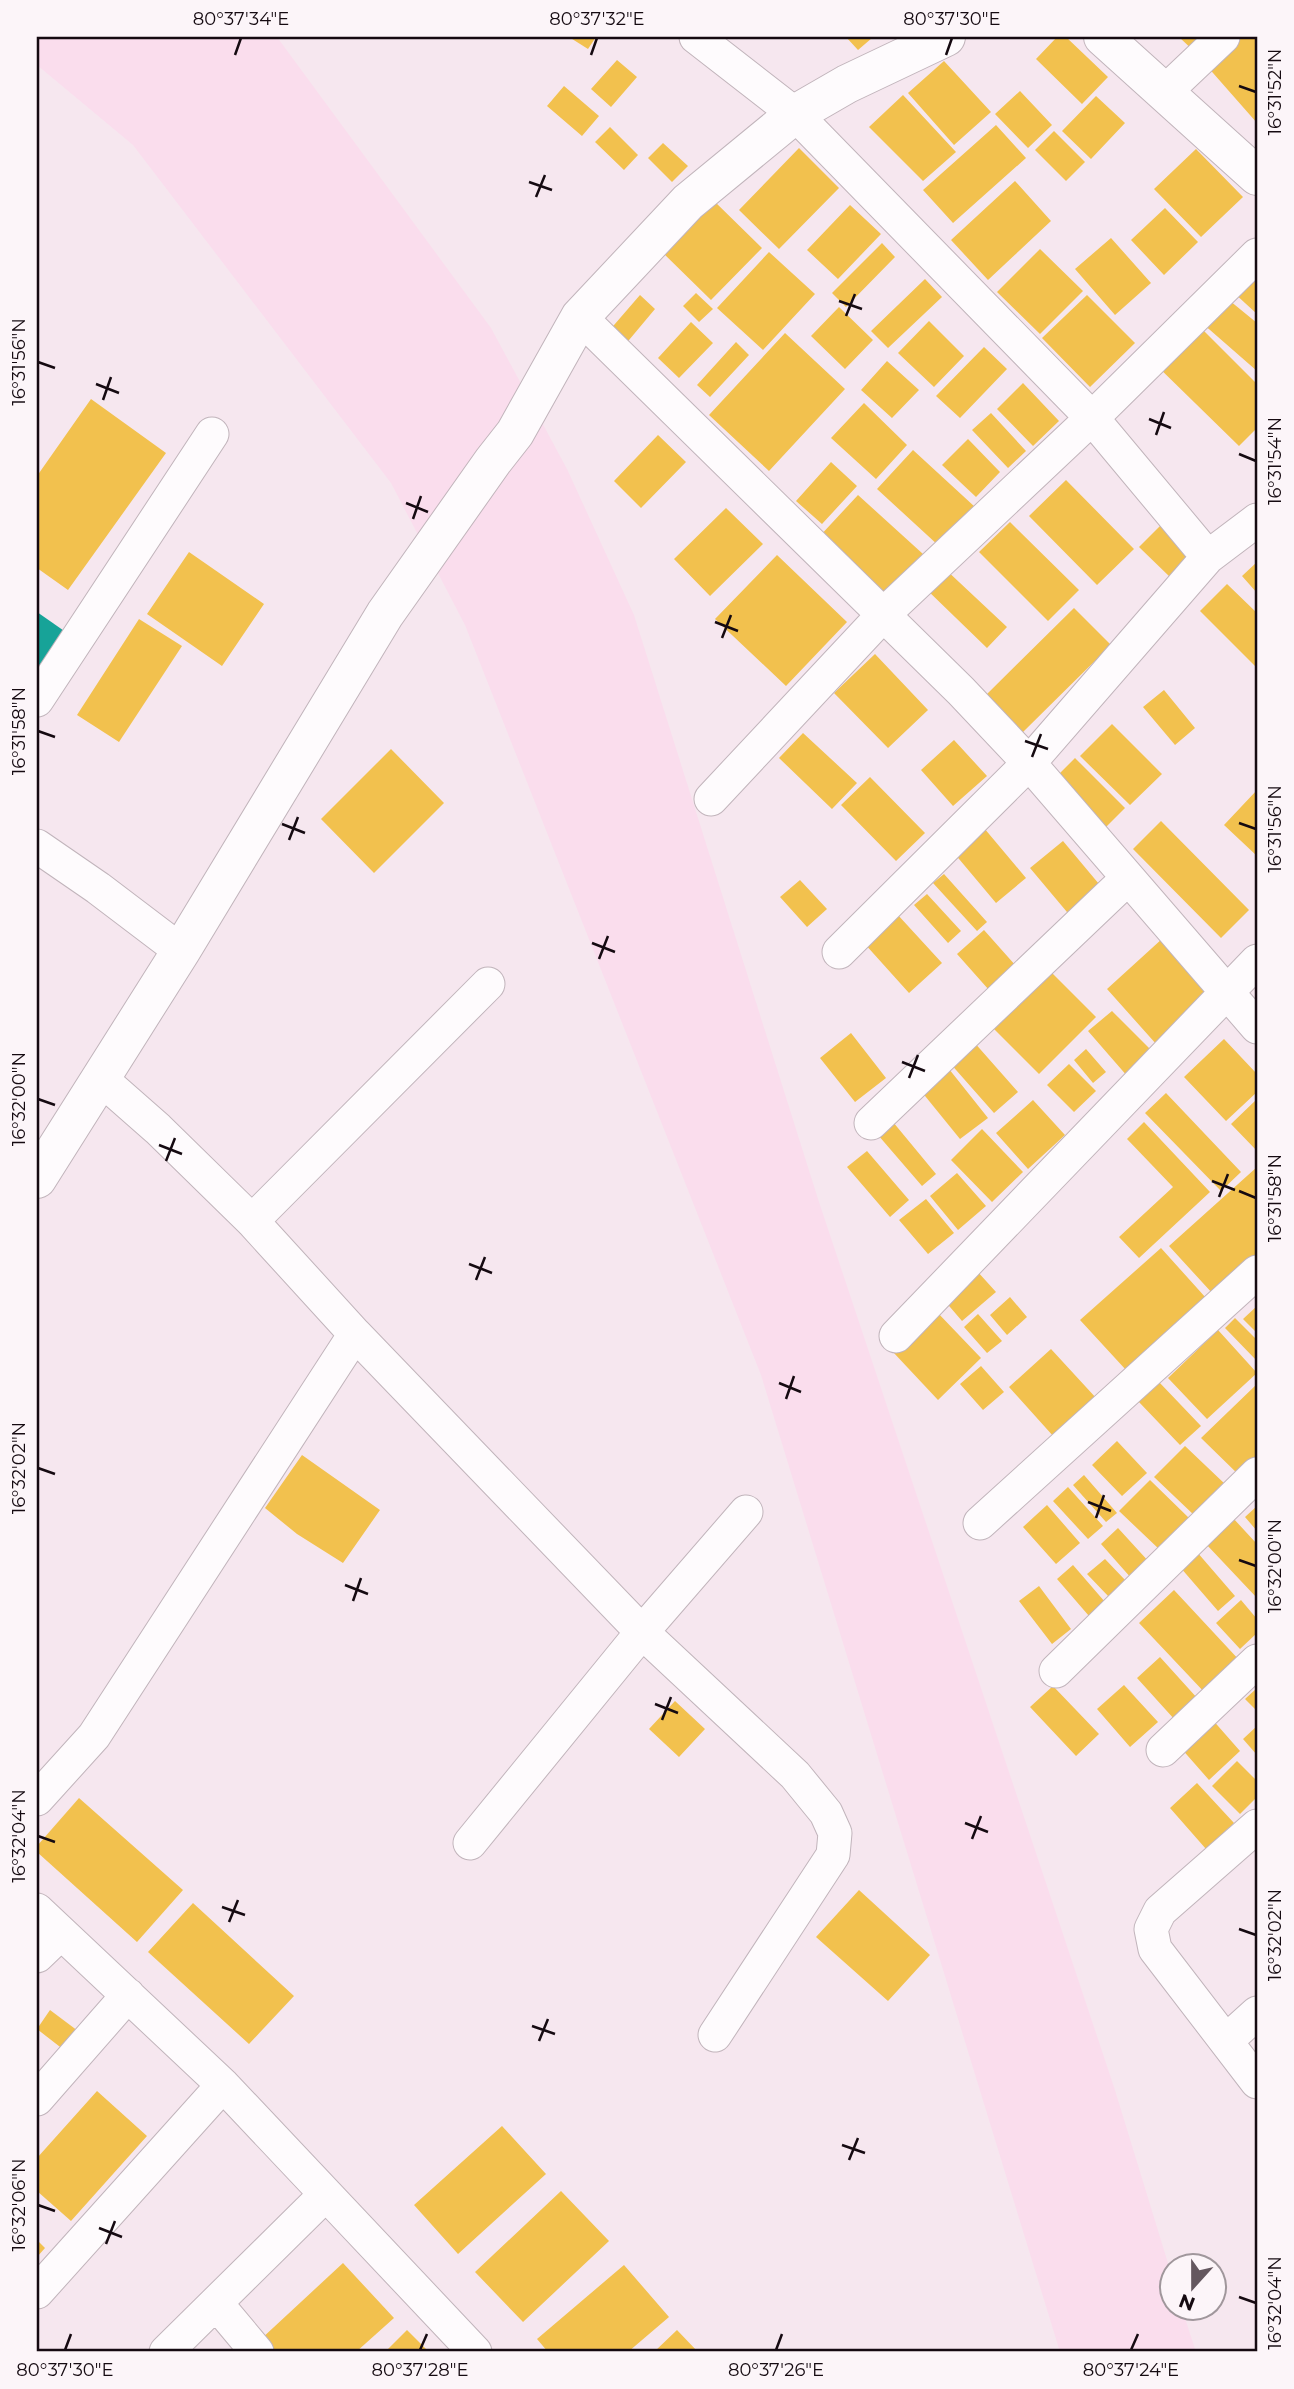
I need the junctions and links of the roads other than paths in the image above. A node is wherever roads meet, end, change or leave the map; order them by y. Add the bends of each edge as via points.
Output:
1 (696, 37) edge
2 (946, 37) edge
3 (1103, 37) edge
4 (1223, 37) edge
5 (1166, 91) junction
6 (795, 114) junction
7 (1257, 176) edge
8 (1257, 255) edge
9 (580, 317) junction
10 (1092, 418) junction
11 (212, 434) dead end
12 (1257, 520) edge
13 (1208, 557) junction
14 (884, 614) junction
15 (37, 700) edge
16 (1029, 763) junction
17 (711, 799) dead end
18 (37, 846) edge
19 (1128, 878) junction
20 (181, 951) junction
21 (839, 952) dead end
22 (1257, 961) edge
23 (488, 984) dead end
24 (1227, 990) junction
25 (1257, 1027) edge
26 (100, 1077) junction
27 (871, 1123) dead end
28 (37, 1179) edge
29 (252, 1221) junction
30 (1257, 1272) edge
31 (355, 1334) junction
32 (896, 1336) dead end
33 (1257, 1474) edge
34 (746, 1512) dead end
35 (980, 1522) dead end
36 (642, 1632) junction
37 (1257, 1661) edge
38 (1056, 1671) dead end
39 (1163, 1750) dead end
40 (37, 1799) edge
41 (1257, 1826) edge
42 (470, 1843) dead end
43 (37, 1910) edge
44 (61, 1933) junction
45 (37, 1956) edge
46 (128, 1996) junction
47 (1257, 2013) edge
48 (715, 2035) dead end
49 (1226, 2041) junction
50 (1257, 2082) edge
51 (222, 2085) junction
52 (37, 2099) edge
53 (326, 2194) junction
54 (37, 2292) edge
55 (216, 2303) junction
56 (166, 2352) edge
57 (257, 2352) edge
58 (475, 2352) edge

1 - 6 street
2 - 6 street via 846,84
3 - 5 street
4 - 5 street
5 - 7 street
6 - 9 street via 688,202
6 - 10 street
8 - 10 street
9 - 14 street
9 - 20 street via 515,433 385,614
10 - 13 street
10 - 14 street
11 - 15 street
12 - 13 street
13 - 16 street
14 - 16 street
14 - 17 street
16 - 19 street
16 - 21 street
18 - 20 street
19 - 24 street
19 - 27 street
20 - 26 street
22 - 24 street
23 - 29 street
24 - 25 street
24 - 32 street
26 - 28 street
26 - 29 street
29 - 31 street
30 - 35 street
31 - 36 street
31 - 40 street via 94,1736
33 - 38 street
34 - 36 street
36 - 42 street
36 - 48 street via 795,1774 826,1813 835,1833 833,1855
37 - 39 street
41 - 49 street via 1160,1912 1151,1928 1155,1949
43 - 44 street
44 - 45 street
44 - 46 street
46 - 51 street
46 - 52 street
47 - 49 street
49 - 50 street
51 - 53 street
51 - 54 street
53 - 55 street
53 - 58 street
55 - 56 street
55 - 57 street

